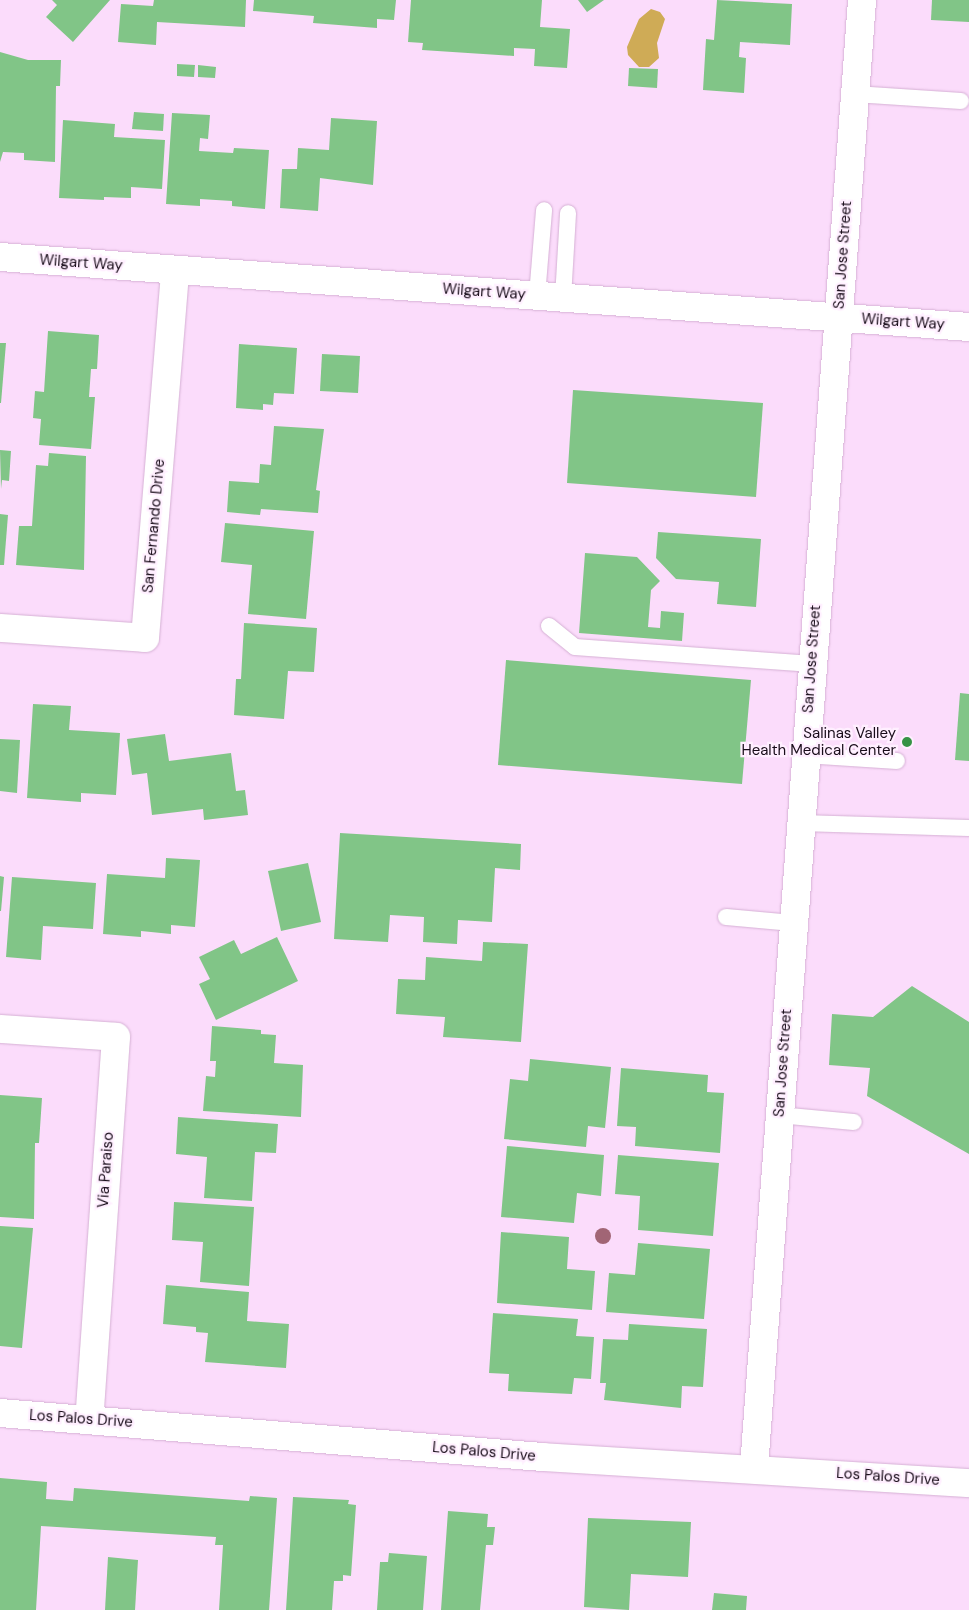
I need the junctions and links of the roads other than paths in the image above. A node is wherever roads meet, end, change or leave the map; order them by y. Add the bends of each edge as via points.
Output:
1 (862, 0) edge
2 (855, 94) junction
3 (962, 101) dead end
4 (544, 210) dead end
5 (568, 213) dead end
6 (0, 257) edge
7 (174, 270) junction
8 (550, 297) junction
9 (838, 317) junction
10 (969, 327) edge
11 (549, 626) dead end
12 (0, 628) edge
13 (812, 664) junction
14 (805, 755) junction
15 (897, 761) dead end
16 (800, 822) junction
17 (969, 828) edge
18 (726, 917) dead end
19 (793, 922) junction
20 (0, 1029) edge
21 (779, 1115) junction
22 (854, 1122) dead end
23 (0, 1414) edge
24 (89, 1420) junction
25 (754, 1468) junction
26 (969, 1483) edge

1 - 2 street, San Jose Street
2 - 3 lane
2 - 9 street, San Jose Street
4 - 8 lane
5 - 8 lane
6 - 7 street, Wilgart Way
7 - 8 street, Wilgart Way
7 - 12 street, San Fernando Drive via 145,638
8 - 9 street, Wilgart Way
9 - 10 street, Wilgart Way
9 - 13 street, San Jose Street
11 - 13 lane via 575,647
13 - 14 street, San Jose Street
14 - 15 lane
14 - 16 street, San Jose Street
16 - 17 lane
16 - 19 street, San Jose Street
18 - 19 lane
19 - 21 street, San Jose Street
20 - 24 street, Via Paraiso via 116,1037
21 - 22 lane
21 - 25 street, San Jose Street
23 - 24 street, Los Palos Drive
24 - 25 street, Los Palos Drive via 542,1457
25 - 26 street, Los Palos Drive

